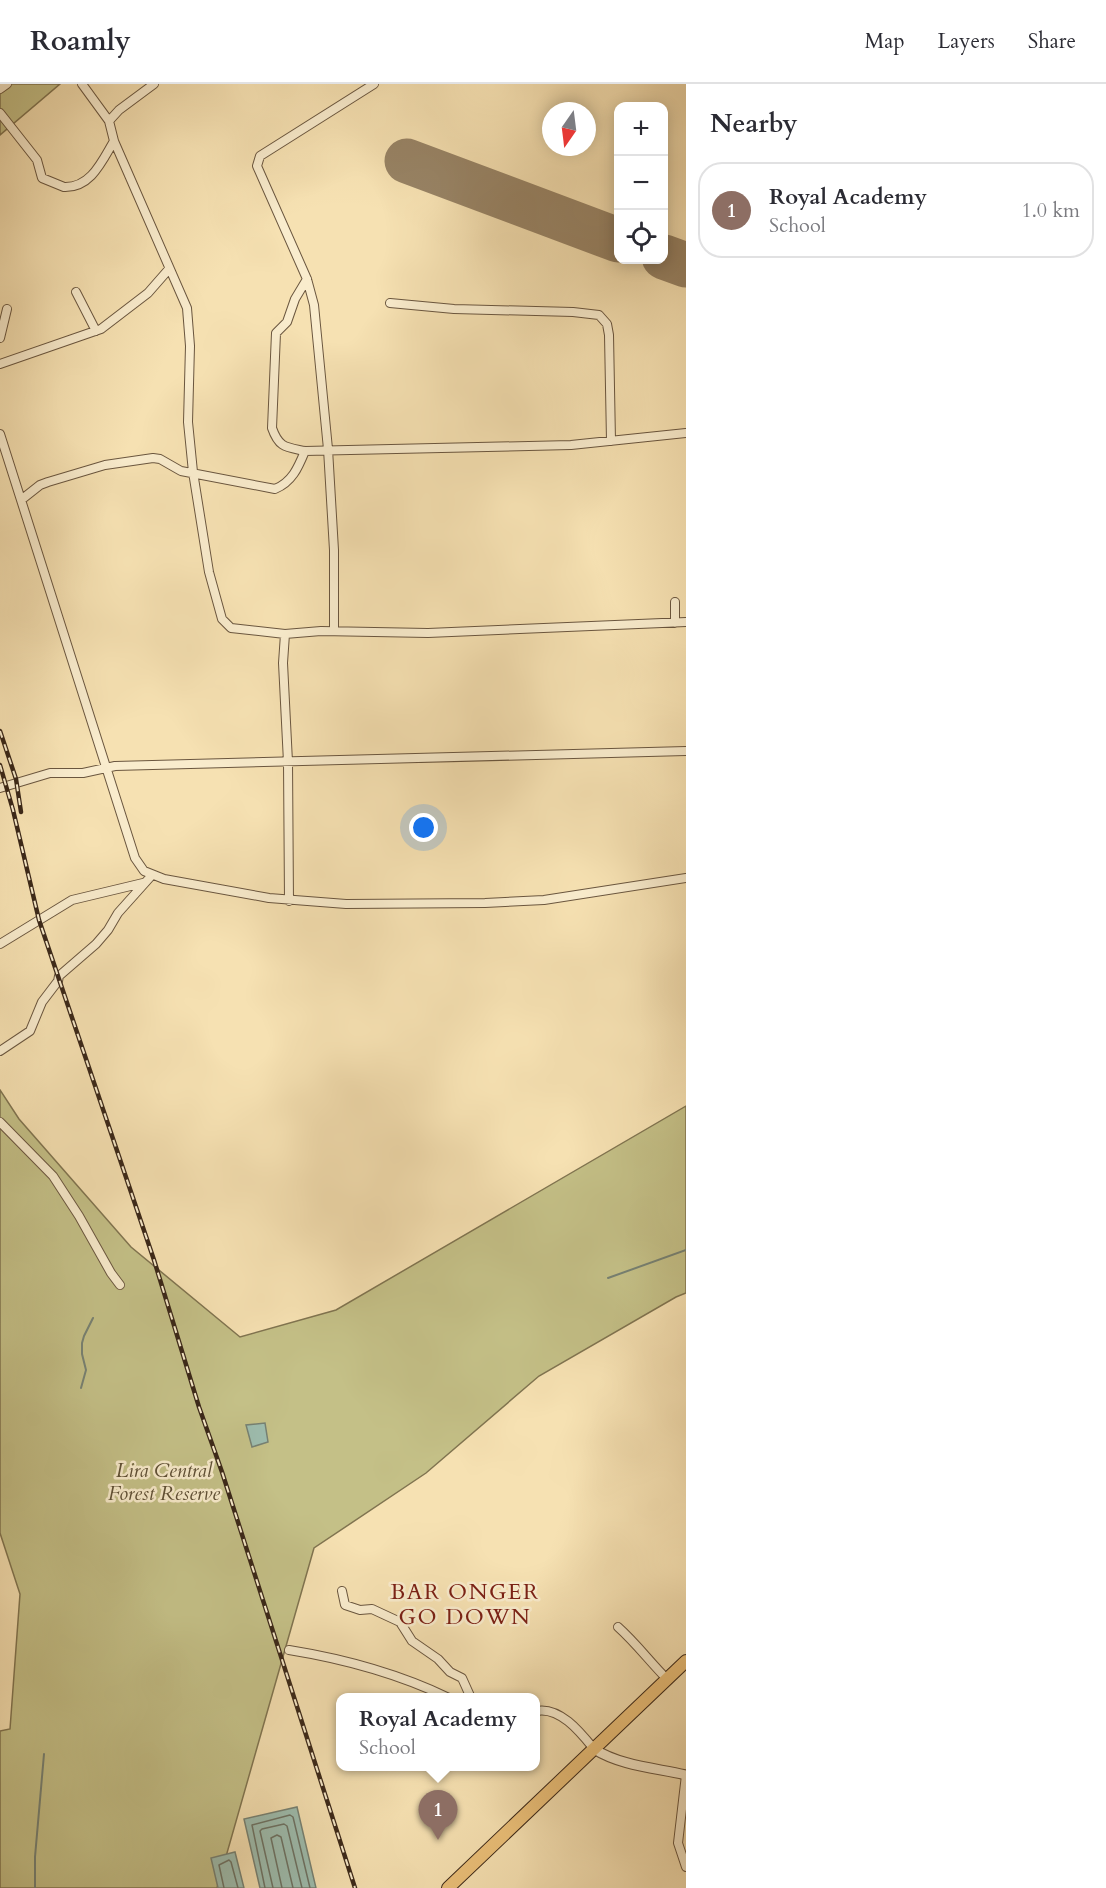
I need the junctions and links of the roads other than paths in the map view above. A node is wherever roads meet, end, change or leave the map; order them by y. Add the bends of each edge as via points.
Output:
1 (7, 84) edge
2 (82, 84) edge
3 (153, 84) edge
4 (374, 84) edge
5 (0, 89) edge
6 (0, 113) edge
7 (109, 121) junction
8 (114, 141) junction
9 (169, 269) junction
10 (306, 279) junction
11 (76, 292) dead end
12 (390, 303) dead end
13 (8, 309) dead end
14 (96, 331) junction
15 (0, 338) edge
16 (0, 364) edge
17 (0, 434) edge
18 (686, 434) edge
19 (611, 441) junction
20 (328, 449) junction
21 (305, 451) junction
22 (193, 472) junction
23 (21, 500) junction
24 (675, 602) dead end
25 (686, 622) edge
26 (675, 624) junction
27 (334, 631) junction
28 (285, 634) junction
29 (686, 751) edge
30 (288, 762) junction
31 (106, 768) junction
32 (0, 788) edge
33 (152, 875) junction
34 (686, 878) edge
35 (143, 883) junction
36 (289, 901) junction
37 (0, 944) edge
38 (0, 1051) edge
39 (0, 1122) edge
40 (120, 1285) dead end
41 (342, 1591) dead end
42 (618, 1627) dead end
43 (289, 1650) dead end
44 (686, 1661) edge
45 (667, 1679) junction
46 (439, 1693) edge
47 (469, 1693) edge
48 (540, 1711) edge
49 (594, 1749) junction
50 (686, 1775) edge
51 (686, 1867) edge
52 (448, 1888) edge

1 - 5 street
2 - 7 street
3 - 7 street
4 - 10 street via 257,161
6 - 8 street via 37,160 42,178 68,188 89,179
7 - 8 street
8 - 9 street
9 - 14 street via 148,293
9 - 22 street via 190,320 189,422
10 - 20 street via 314,305
10 - 21 street via 287,322 276,333 272,428 278,442
11 - 14 street
12 - 19 street via 599,315 607,324 609,335
13 - 15 street
14 - 16 street
17 - 23 street
18 - 19 street
19 - 20 street
20 - 21 street
20 - 27 street
21 - 22 street via 291,478 274,489
22 - 23 street via 181,471 153,458 105,465 40,485
22 - 28 street via 209,572 222,620 231,628
23 - 31 street
24 - 26 street
25 - 26 street
26 - 27 street via 428,633
27 - 28 street
28 - 30 street
29 - 30 street
30 - 31 street
30 - 36 street
31 - 32 street via 50,773
31 - 33 street via 138,865
33 - 35 street
33 - 36 street
34 - 36 street via 525,902 379,905
35 - 37 street via 72,900
35 - 38 street via 96,944 59,976 30,1031
39 - 40 street via 53,1176
41 - 47 street via 345,1605 372,1609 400,1622 412,1641 462,1678
42 - 45 street
43 - 46 street via 374,1667
44 - 45 main road
45 - 49 main road
48 - 49 street via 560,1717 580,1731
49 - 50 street via 623,1761
49 - 52 main road
50 - 51 street via 678,1843

